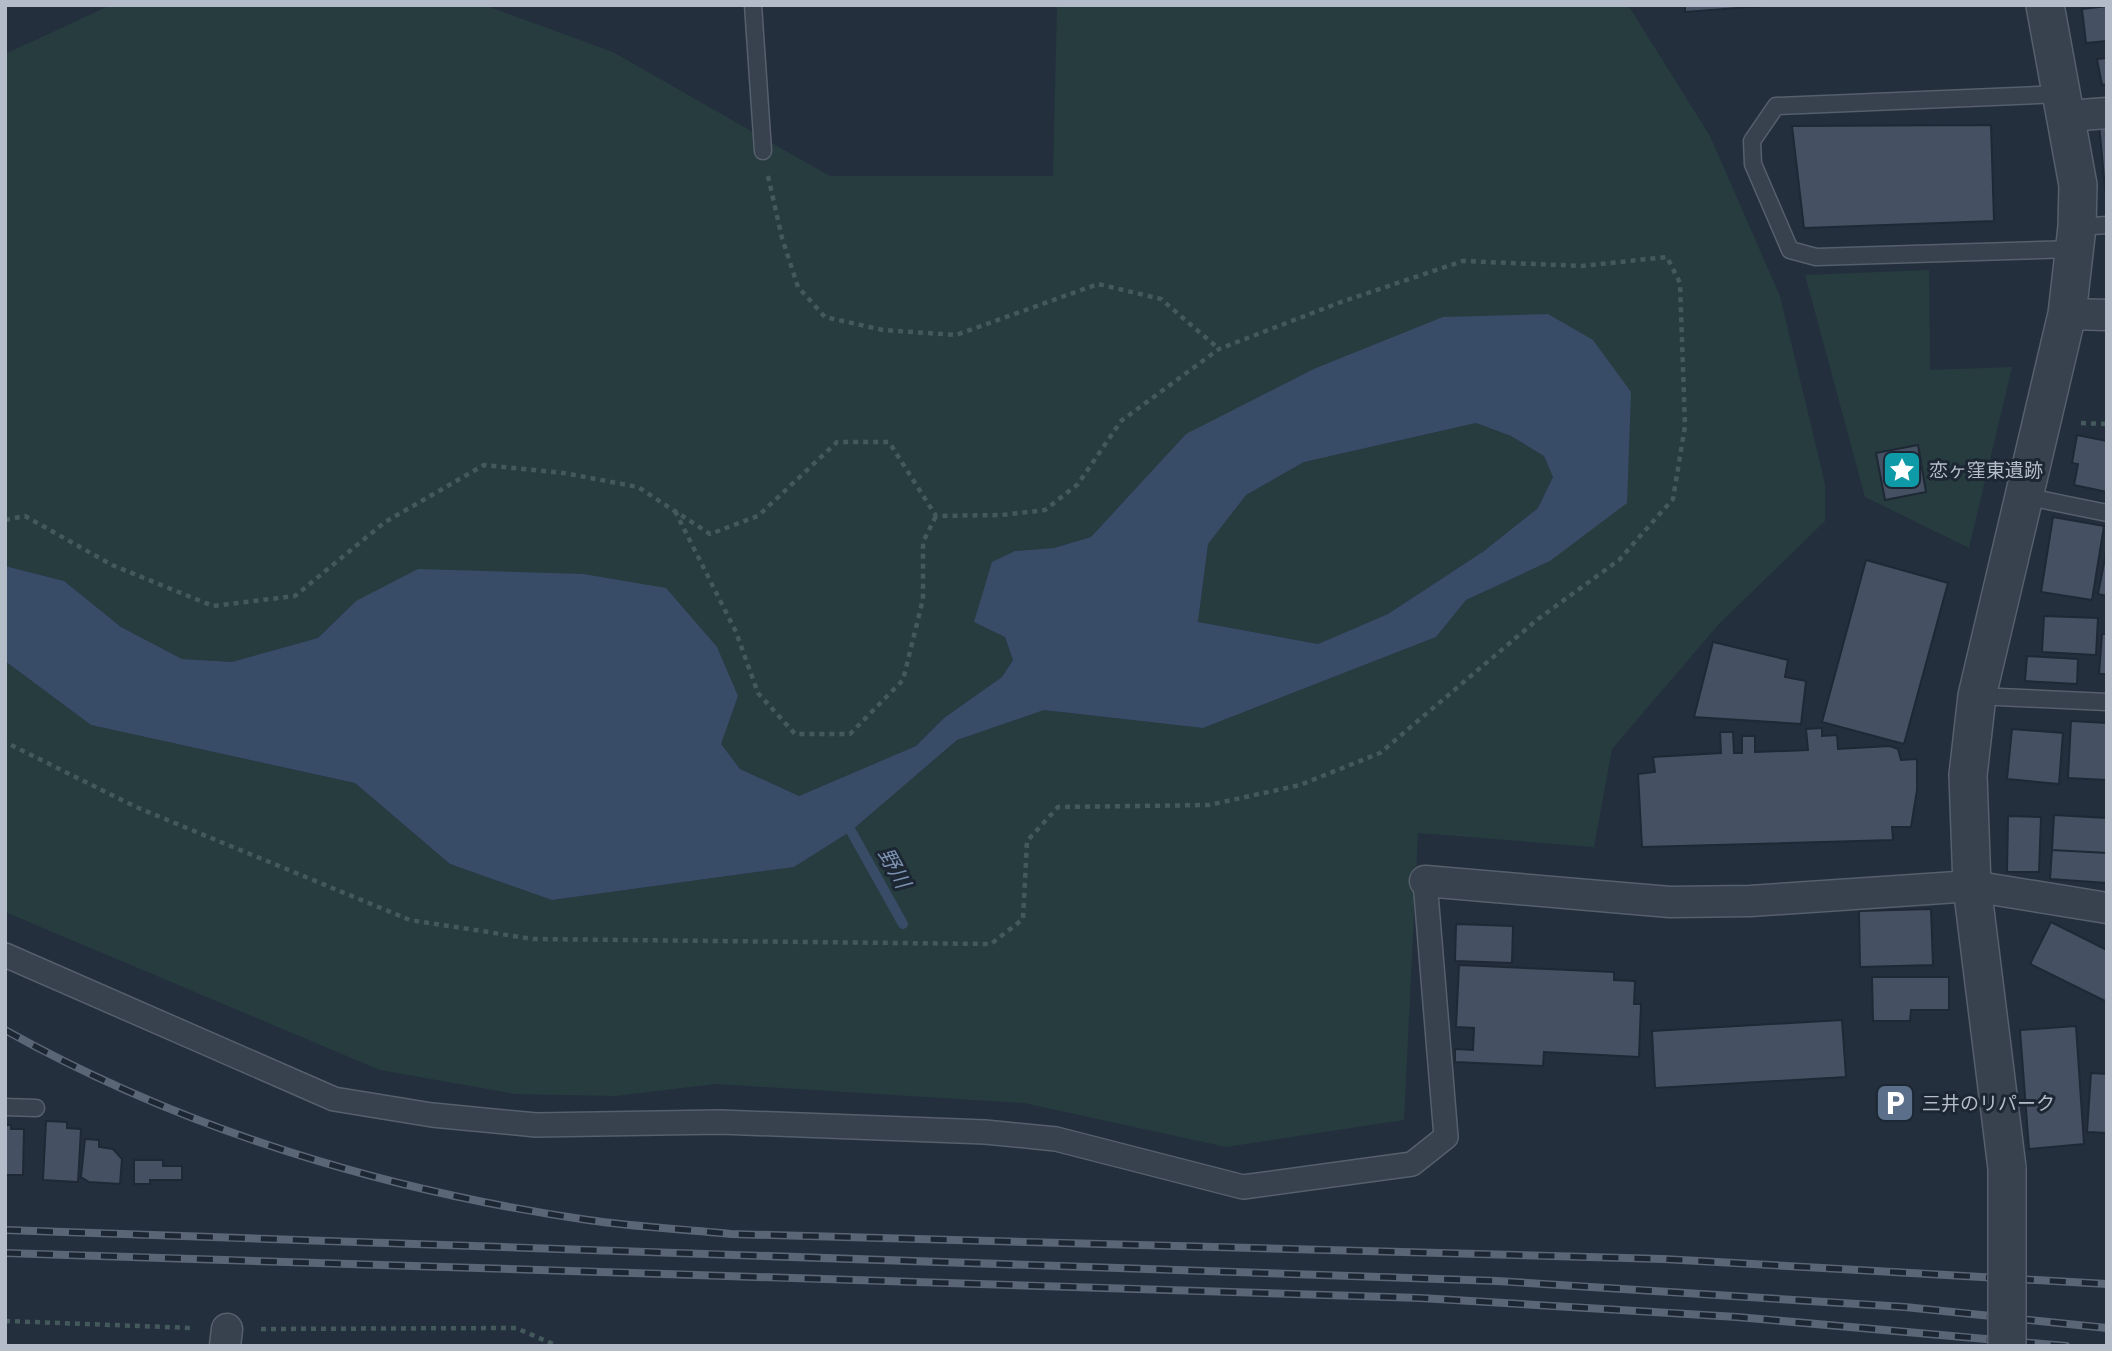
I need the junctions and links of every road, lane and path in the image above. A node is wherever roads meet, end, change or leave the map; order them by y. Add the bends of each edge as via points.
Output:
1 (753, 5) edge
2 (2045, 5) edge
3 (2065, 105) junction
4 (2107, 113) edge
5 (763, 151) joint
6 (2086, 234) edge
7 (2067, 314) junction
8 (2107, 315) edge
9 (1219, 349) junction
10 (2024, 496) junction
11 (674, 511) junction
12 (2107, 513) edge
13 (936, 516) junction
14 (5, 520) edge
15 (1977, 696) junction
16 (2107, 702) edge
17 (5, 741) edge
18 (1425, 881) joint
19 (1972, 886) junction
20 (2107, 908) edge
21 (5, 955) edge
22 (5, 1107) edge
23 (36, 1108) dead end
24 (5, 1321) edge
25 (226, 1338) edge
26 (558, 1346) edge
27 (2007, 1346) edge

1 - 5 lane
2 - 3 street
3 - 4 street
3 - 6 street
3 - 6 lane via 1776,106 1752,141 1753,164 1790,250 1816,257
5 - 9 path via 798,287 825,317 883,330 956,335 1098,284 1161,299
6 - 7 street
7 - 8 street
7 - 10 street
9 - 13 path via 1121,421 1078,484 1045,510
9 - 17 path via 1464,261 1582,266 1667,257 1680,283 1685,426 1673,499 1619,560 1538,619 1381,752 1300,785 1209,805 1058,807 1027,841 1023,919 991,944 533,939 410,920 136,807
10 - 12 lane
10 - 15 street
11 - 13 path via 710,534 758,516 837,442 889,442
11 - 13 path via 736,632 758,693 795,734 850,734 903,680 923,599 923,542
11 - 14 path via 638,487 484,465 385,522 295,596 213,606 112,565 24,516
15 - 16 lane
15 - 19 street via 1968,775
18 - 19 street via 1670,902
18 - 21 street via 1446,1137 1412,1164 1243,1187 1056,1139 985,1132 720,1122 536,1125 334,1099
19 - 20 street
19 - 27 street, bridge via 2007,1168
22 - 23 lane
24 - 25 path
25 - 26 path via 516,1328

